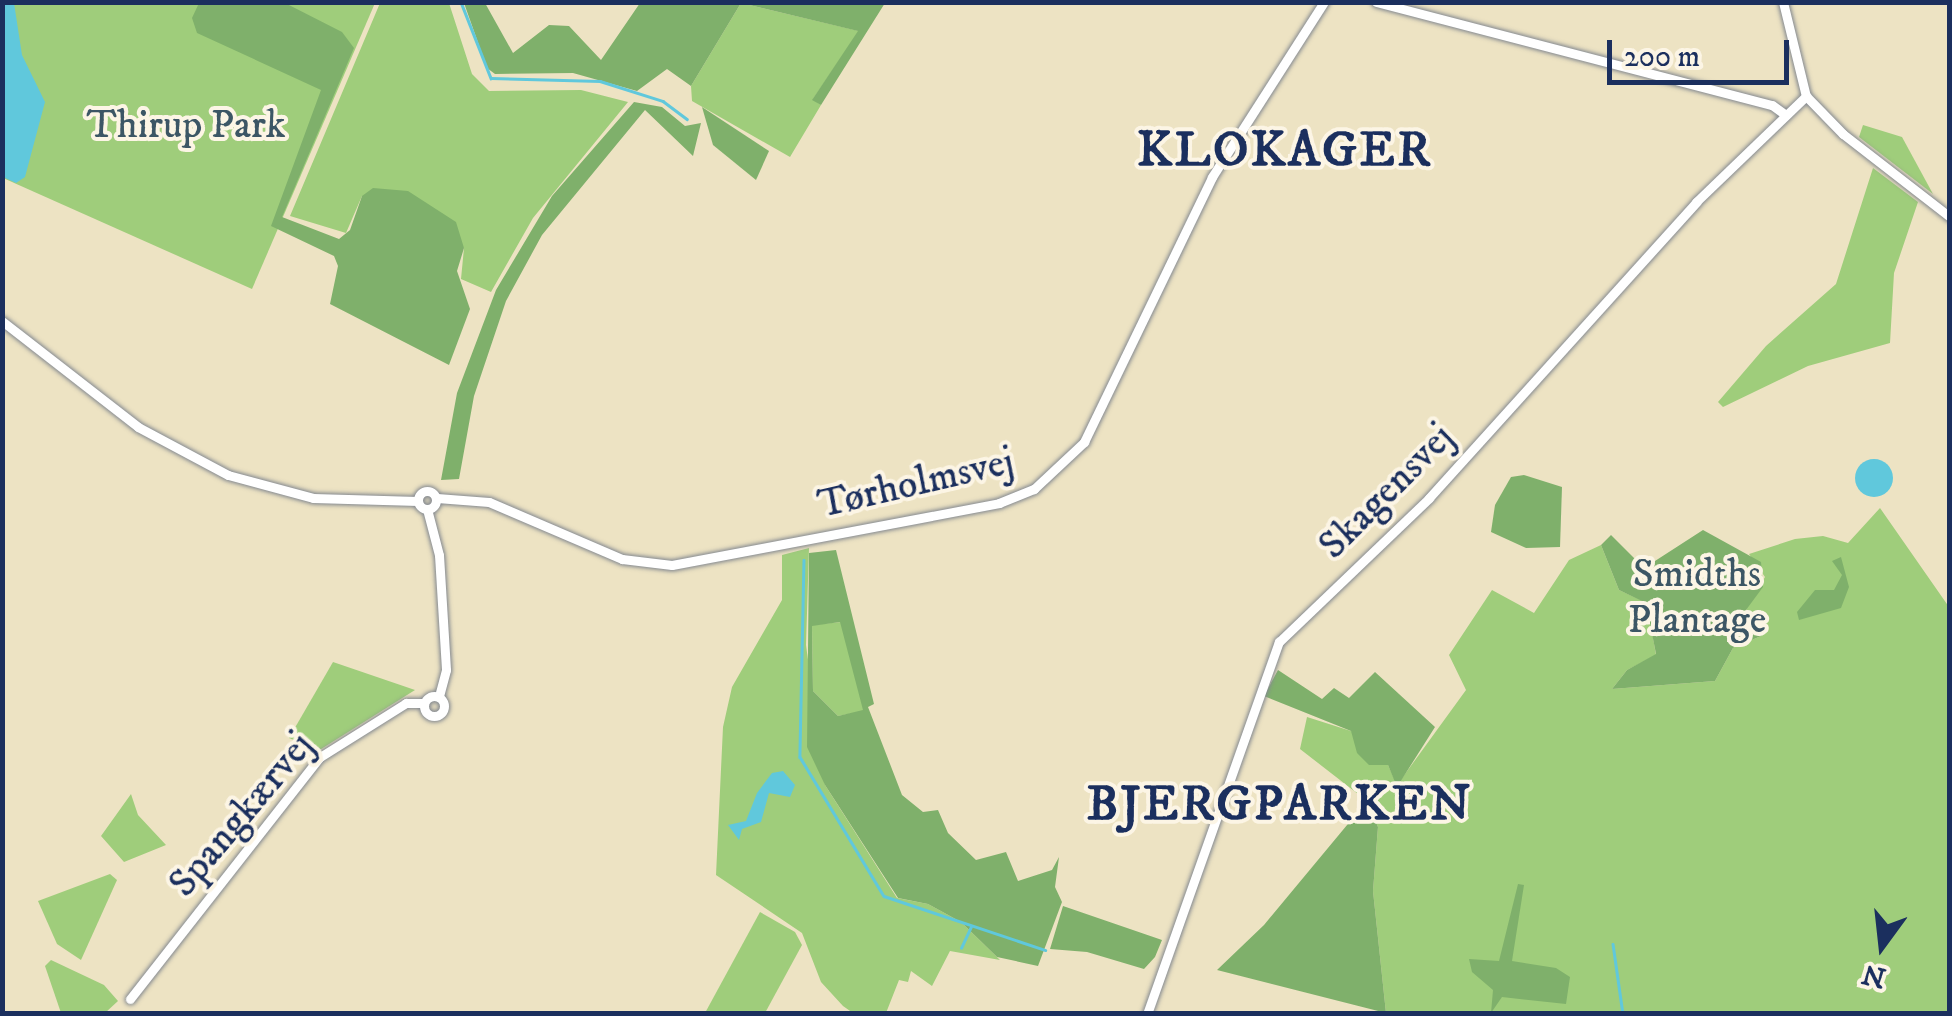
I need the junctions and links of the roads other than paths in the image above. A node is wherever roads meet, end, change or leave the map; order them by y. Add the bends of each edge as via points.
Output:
1 (1324, 2) edge
2 (1376, 2) edge
3 (1783, 2) edge
4 (1806, 96) junction
5 (1786, 115) junction
6 (1950, 217) edge
7 (2, 321) edge
8 (436, 498) junction
9 (418, 501) junction
10 (428, 509) junction
11 (439, 696) junction
12 (424, 703) junction
13 (130, 1000) dead end
14 (1147, 1014) edge

1 - 8 street, Tørholmsvej via 1212,177 1084,442 1034,489 999,503 672,564 604,552 489,502
2 - 5 street via 1772,104
3 - 4 street
4 - 5 street, Skagensvej
4 - 6 street via 1843,134
5 - 14 street, Skagensvej via 1662,239 1430,498 1279,642
7 - 9 street via 138,428 228,476 313,498
8 - 9 street, Tørholmsvej via 427,490
8 - 10 street
9 - 10 street
10 - 11 street via 439,555 446,670
11 - 12 street
11 - 12 street via 445,707 440,714 428,714
12 - 13 street, Spangkærvej via 406,703 320,757

